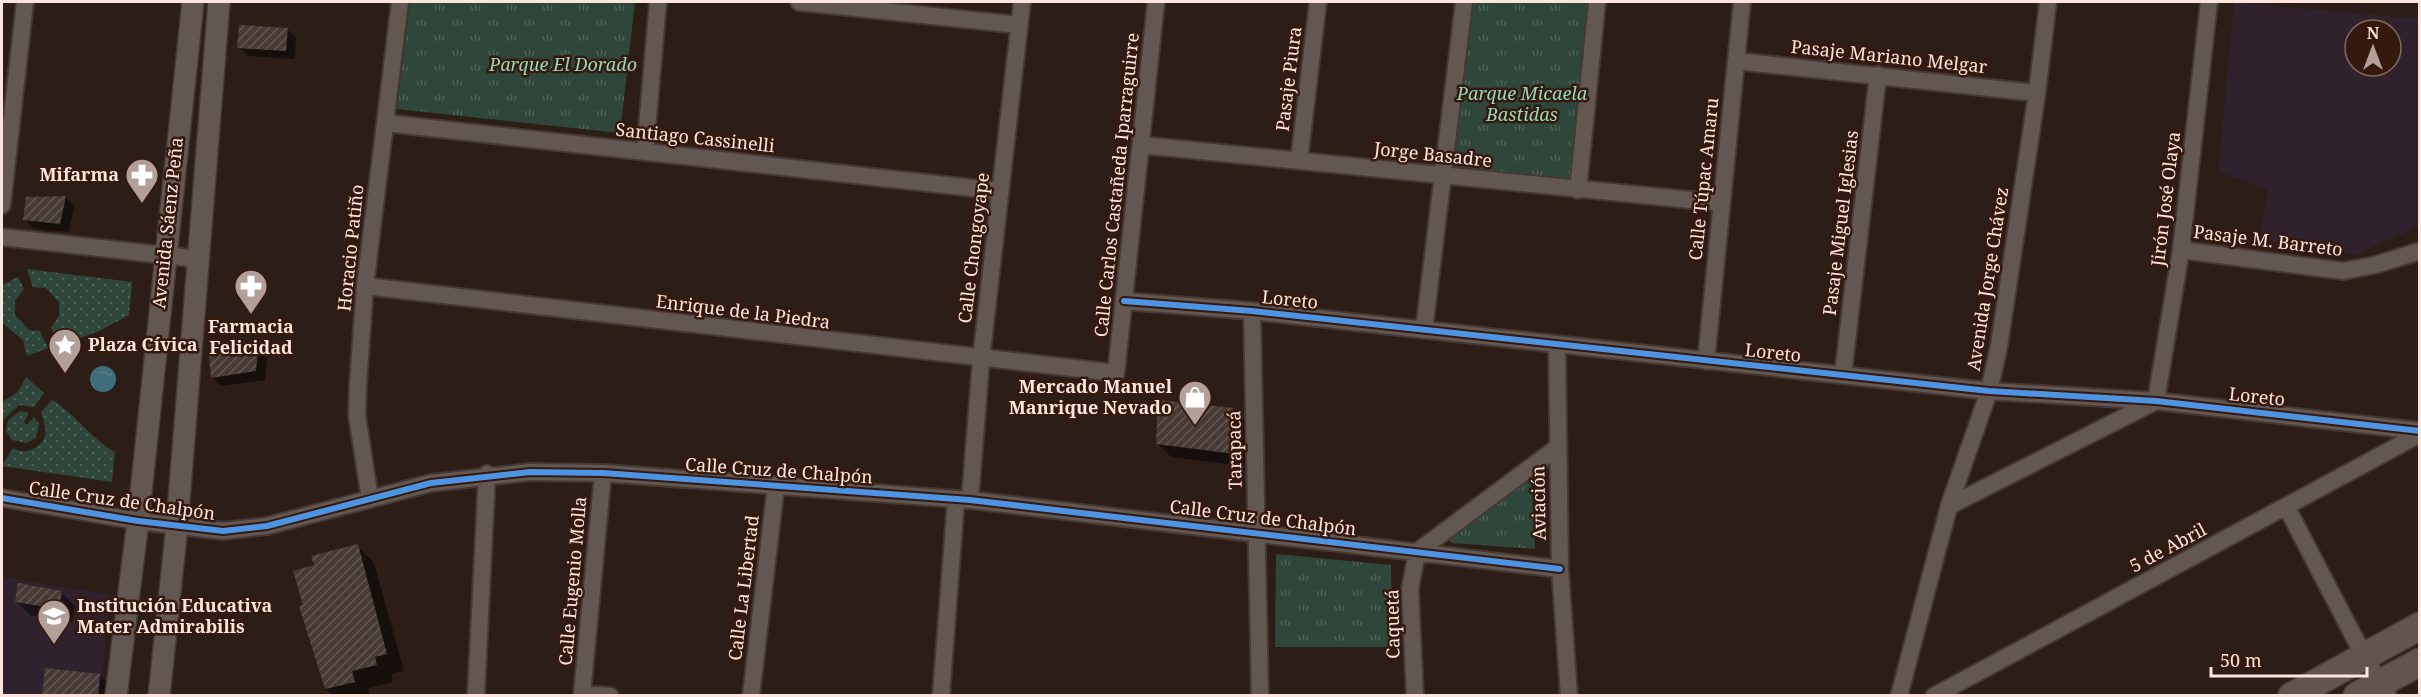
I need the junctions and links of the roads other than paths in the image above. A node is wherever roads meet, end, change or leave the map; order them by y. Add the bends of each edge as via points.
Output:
1 (25, 2) edge
2 (193, 2) edge
3 (219, 2) edge
4 (400, 2) edge
5 (658, 2) edge
6 (799, 2) edge
7 (1022, 2) edge
8 (1156, 2) edge
9 (1318, 2) edge
10 (1464, 2) edge
11 (1597, 2) edge
12 (1742, 2) edge
13 (2048, 2) edge
14 (2209, 2) edge
15 (1019, 25) junction
16 (1736, 61) junction
17 (1878, 75) junction
18 (2037, 93) junction
19 (385, 123) junction
20 (1141, 145) junction
21 (645, 152) junction
22 (1299, 161) junction
23 (1442, 176) junction
24 (1578, 190) junction
25 (1000, 191) junction
26 (1721, 203) junction
27 (2, 205) edge
28 (2, 237) edge
29 (2181, 250) junction
30 (2420, 251) edge
31 (164, 255) junction
32 (198, 259) junction
33 (365, 286) junction
34 (1125, 301) junction
35 (1252, 311) junction
36 (1424, 330) junction
37 (1557, 345) junction
38 (981, 360) junction
39 (1706, 361) junction
40 (1116, 374) joint
41 (1844, 375) junction
42 (1989, 391) junction
43 (2156, 401) junction
44 (2420, 432) edge
45 (1558, 447) junction
46 (603, 473) junction
47 (487, 474) junction
48 (776, 485) junction
49 (2, 498) edge
50 (370, 499) junction
51 (963, 500) junction
52 (1949, 506) junction
53 (2286, 506) junction
54 (138, 521) junction
55 (177, 525) junction
56 (1257, 532) junction
57 (1417, 552) junction
58 (1560, 569) junction
59 (2420, 626) edge
60 (2364, 656) junction
61 (2420, 662) edge
62 (2385, 689) edge
63 (476, 694) dead end
64 (116, 696) edge
65 (159, 696) edge
66 (610, 696) edge
67 (751, 696) edge
68 (941, 696) edge
69 (1260, 696) edge
70 (1415, 696) edge
71 (1569, 696) edge
72 (1899, 696) edge
73 (1934, 696) edge
74 (2292, 696) edge
75 (2357, 696) edge

1 - 27 street
2 - 31 street, Avenida Sáenz Peña
3 - 32 street, Avenida Sáenz Peña
4 - 19 street, Horacio Patiño
5 - 21 street
6 - 15 street
7 - 15 street, Calle Chongoyape
8 - 20 street, Calle Carlos Castañeda Iparraguirre
9 - 22 street, Pasaje Piura
10 - 23 street
11 - 24 street
12 - 16 street, Calle Túpac Amaru
13 - 18 street, Avenida Jorge Chávez
14 - 29 street, Jirón José Olaya
15 - 25 street, Calle Chongoyape
16 - 17 street, Pasaje Mariano Melgar
16 - 26 street, Calle Túpac Amaru
17 - 18 street, Pasaje Mariano Melgar
17 - 41 street, Pasaje Miguel Iglesias
18 - 42 street, Avenida Jorge Chávez
19 - 21 street, Santiago Cassinelli
19 - 33 street, Horacio Patiño
20 - 22 street, Jorge Basadre
20 - 34 street, Calle Carlos Castañeda Iparraguirre
21 - 25 street, Santiago Cassinelli
22 - 23 street, Jorge Basadre
23 - 24 street, Jorge Basadre
23 - 36 street
24 - 26 street, Jorge Basadre
25 - 38 street, Calle Chongoyape
26 - 39 street, Calle Túpac Amaru
28 - 31 street
29 - 30 street, Pasaje M. Barreto via 2343,271
29 - 43 street, Jirón José Olaya
31 - 32 street
31 - 54 street, Avenida Sáenz Peña
32 - 55 street, Avenida Sáenz Peña
33 - 38 street, Enrique de la Piedra
33 - 50 street, Horacio Patiño via 357,416
34 - 35 street, Loreto
34 - 40 street, Calle Carlos Castañeda Iparraguirre
35 - 36 street, Loreto
35 - 56 street, Tarapacá
36 - 37 street, Loreto
37 - 39 street, Loreto
37 - 45 street, Aviación
38 - 40 street, Enrique de la Piedra
38 - 51 street, Calle Chongoyape
39 - 41 street, Loreto
41 - 42 street, Loreto
42 - 43 street, Loreto
42 - 52 street, Avenida Jorge Chávez
43 - 44 street, Loreto
43 - 52 street
44 - 53 street, 5 de Abril
45 - 57 street
45 - 58 street, Aviación
46 - 47 street, Calle Cruz de Chalpón
46 - 48 street, Calle Cruz de Chalpón
46 - 66 street, Calle Eugenio Molla via 582,694
47 - 50 street, Calle Cruz de Chalpón
47 - 63 street
48 - 51 street, Calle Cruz de Chalpón
48 - 67 street, Calle La Libertad
49 - 54 street, Calle Cruz de Chalpón
50 - 55 street, Calle Cruz de Chalpón via 267,526 223,531
51 - 56 street, Calle Cruz de Chalpón
51 - 68 street, Calle Chongoyape
52 - 72 street, Avenida Jorge Chávez
53 - 60 street
53 - 73 street, 5 de Abril
54 - 55 street, Calle Cruz de Chalpón
54 - 64 street, Avenida Sáenz Peña
55 - 65 street, Avenida Sáenz Peña
56 - 57 street, Calle Cruz de Chalpón
56 - 69 street, Tarapacá
57 - 58 street, Calle Cruz de Chalpón
57 - 70 street, Caquetá via 1410,589
58 - 71 street, Aviación
59 - 60 main road
60 - 62 street
60 - 74 main road
61 - 62 main road
62 - 75 main road

